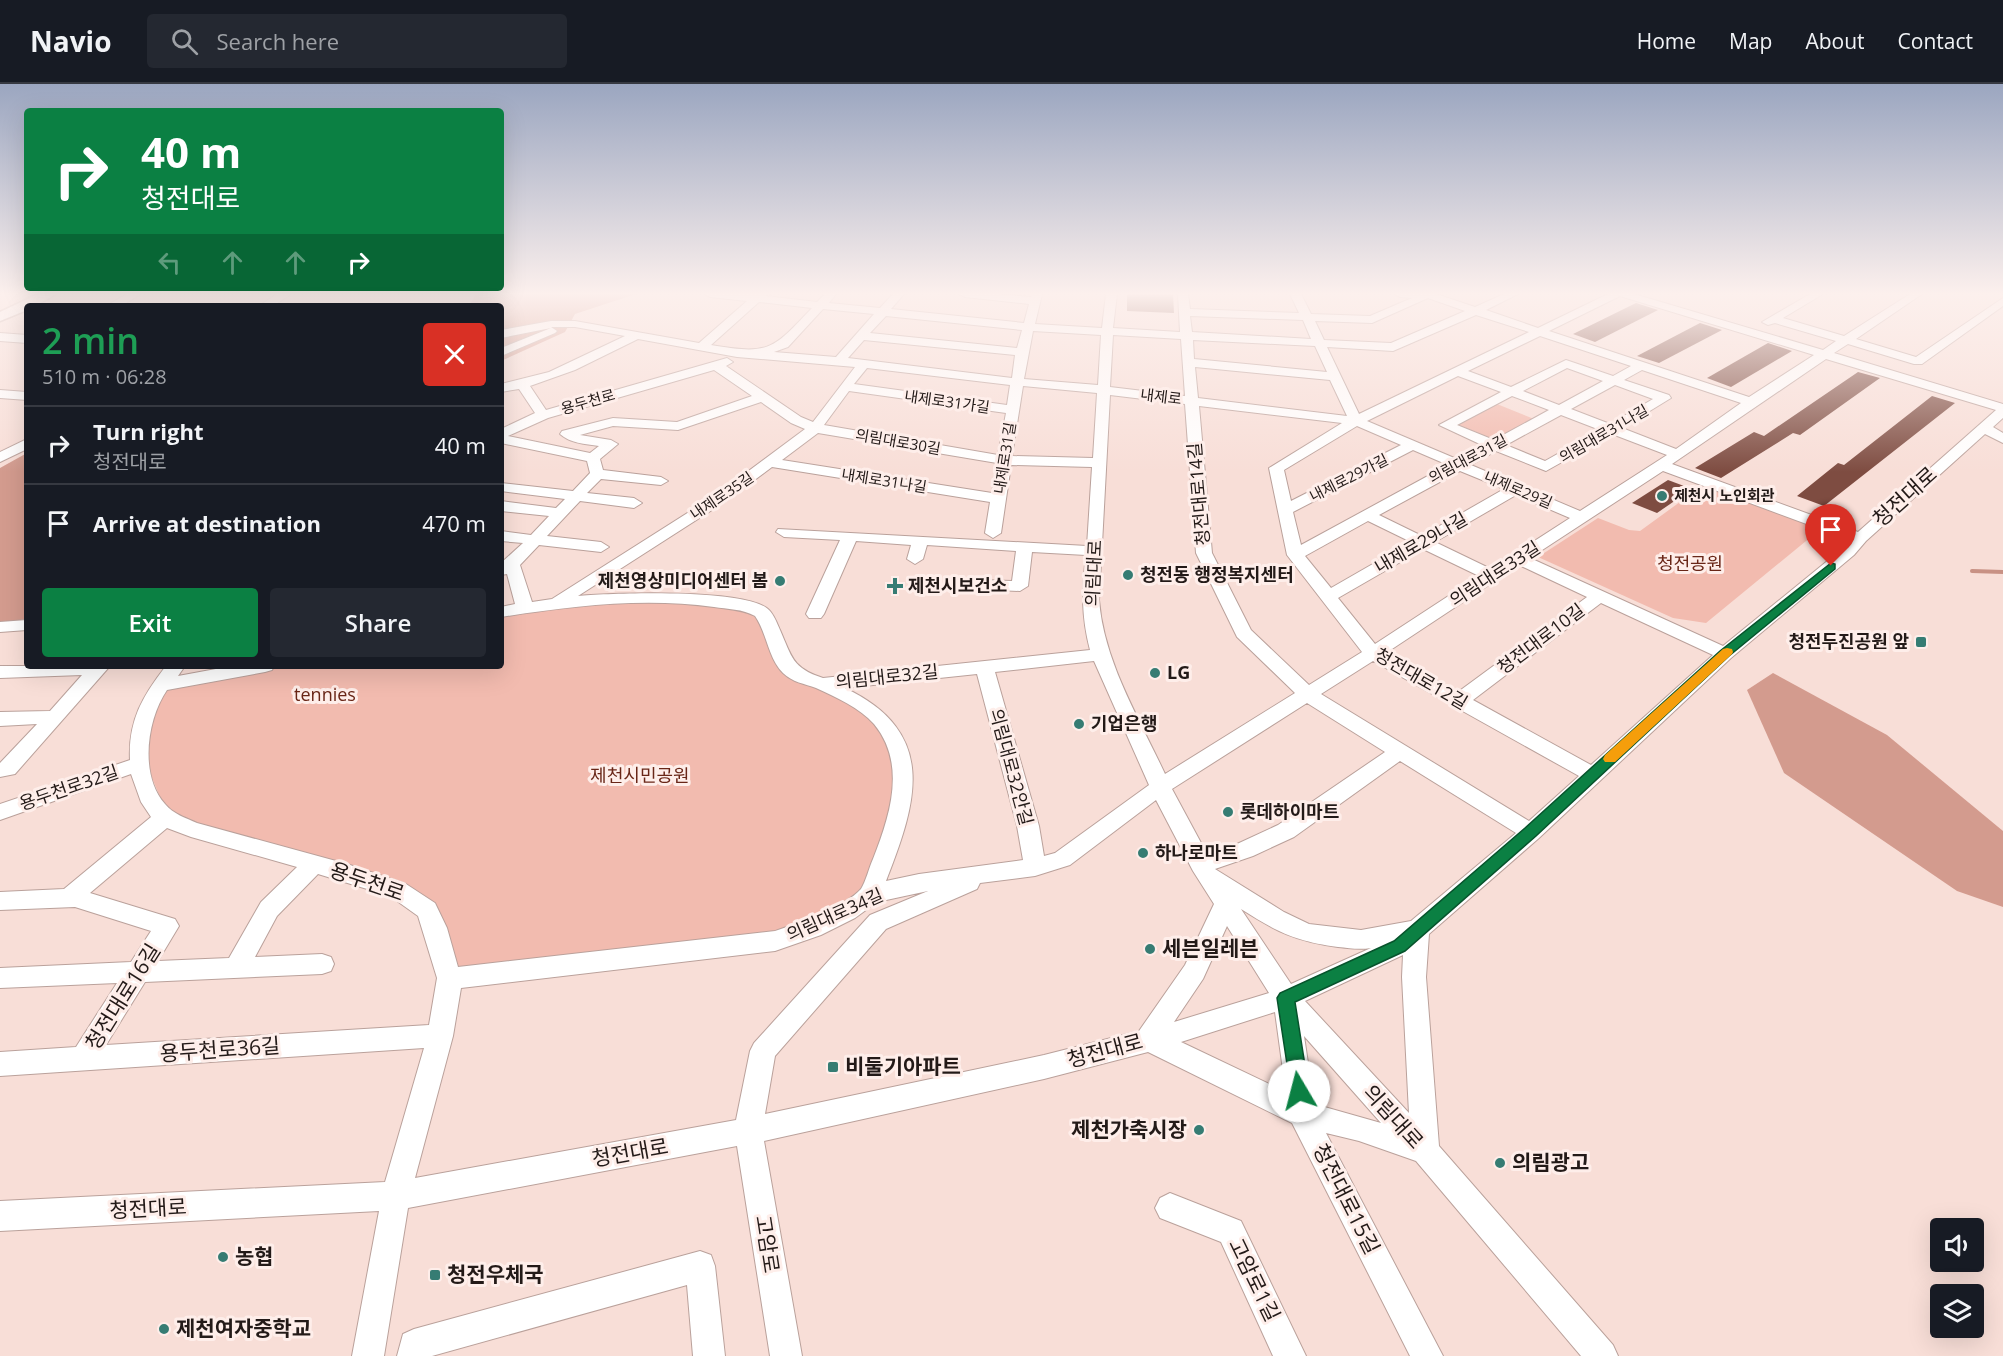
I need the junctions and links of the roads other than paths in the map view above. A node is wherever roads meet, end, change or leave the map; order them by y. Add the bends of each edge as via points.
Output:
1 (597, 353) edge
2 (753, 353) edge
3 (846, 353) edge
4 (1022, 353) edge
5 (1106, 353) edge
6 (1187, 353) edge
7 (1325, 353) edge
8 (1493, 353) edge
9 (1607, 353) edge
10 (1821, 353) edge
11 (1892, 353) edge
12 (1929, 353) edge
13 (758, 354) junction
14 (1826, 355) junction
15 (839, 361) junction
16 (1187, 362) junction
17 (864, 363) junction
18 (716, 365) junction
19 (1642, 365) junction
20 (1457, 371) junction
21 (1335, 377) junction
22 (1614, 381) junction
23 (1017, 382) junction
24 (523, 385) junction
25 (846, 387) junction
26 (504, 388) edge
27 (1105, 390) junction
28 (1510, 391) junction
29 (0, 394) edge
30 (24, 396) edge
31 (761, 398) junction
32 (1190, 401) junction
33 (1751, 402) junction
34 (2003, 409) edge
35 (1012, 410) junction
36 (1560, 410) junction
37 (543, 415) junction
38 (1356, 421) junction
39 (815, 428) junction
40 (1612, 429) junction
41 (504, 433) edge
42 (1993, 433) edge
43 (504, 440) edge
44 (24, 445) edge
45 (1413, 445) junction
46 (1493, 446) junction
47 (1678, 454) junction
48 (0, 458) edge
49 (593, 458) junction
50 (1004, 460) junction
51 (770, 462) junction
52 (1099, 463) junction
53 (1458, 464) junction
54 (1661, 465) junction
55 (597, 474) junction
56 (661, 481) dead end
57 (504, 487) edge
58 (1515, 489) junction
59 (576, 496) junction
60 (998, 499) junction
61 (634, 503) dead end
62 (504, 506) edge
63 (1285, 510) junction
64 (560, 513) junction
65 (1367, 515) junction
66 (1581, 517) junction
67 (784, 532) dead end
68 (993, 533) dead end
69 (504, 536) edge
70 (850, 536) junction
71 (1860, 538) junction
72 (534, 540) junction
73 (920, 540) junction
74 (1423, 542) junction
75 (601, 547) dead end
76 (1024, 547) junction
77 (1095, 551) junction
78 (1295, 555) junction
79 (1518, 558) junction
80 (915, 559) dead end
81 (505, 565) edge
82 (1492, 576) junction
83 (954, 583) dead end
84 (1599, 596) junction
85 (1328, 597) junction
86 (557, 602) junction
87 (525, 608) junction
88 (504, 612) edge
89 (815, 614) dead end
90 (24, 625) edge
91 (0, 627) edge
92 (1373, 653) junction
93 (1725, 654) junction
94 (1100, 655) junction
95 (984, 666) junction
96 (75, 669) edge
97 (99, 669) edge
98 (173, 669) edge
99 (248, 669) edge
100 (0, 672) edge
101 (822, 684) junction
102 (160, 685) junction
103 (1308, 695) junction
104 (1459, 701) junction
105 (56, 717) junction
106 (0, 718) edge
107 (1400, 751) junction
108 (139, 764) junction
109 (0, 770) edge
110 (1593, 775) junction
111 (1160, 787) junction
112 (0, 812) edge
113 (165, 817) junction
114 (1531, 832) junction
115 (314, 864) junction
116 (1035, 867) junction
117 (1205, 870) junction
118 (993, 873) junction
119 (870, 894) junction
120 (69, 898) junction
121 (0, 901) edge
122 (1226, 903) junction
123 (1417, 930) junction
124 (322, 964) dead end
125 (236, 968) junction
126 (138, 972) junction
127 (0, 978) edge
128 (449, 978) junction
129 (1286, 998) junction
130 (440, 1036) junction
131 (1148, 1039) junction
132 (83, 1059) junction
133 (0, 1064) edge
134 (1302, 1114) junction
135 (748, 1131) junction
136 (1425, 1151) junction
137 (396, 1196) junction
138 (1170, 1208) dead end
139 (0, 1216) edge
140 (368, 1356) edge
141 (413, 1356) edge
142 (709, 1356) edge
143 (786, 1356) edge
144 (1290, 1356) edge
145 (1427, 1356) edge
146 (1602, 1356) edge

1 - 24 street
2 - 13 street, 내제로
3 - 15 street
4 - 23 street, 내제로31길
5 - 27 street, 의림대로
6 - 16 street, 청전대로14길
7 - 21 street
8 - 20 street
9 - 19 street
10 - 14 street
11 - 12 street via 1918,361
13 - 15 street, 내제로
13 - 18 street, 용두천로
14 - 33 street, 의림대로33길
14 - 34 street
15 - 17 street, 내제로
16 - 21 street
16 - 32 street, 청전대로14길
17 - 23 street, 내제로
17 - 25 street, 내제로35길
18 - 31 street, 의림대로30길
18 - 37 street, 용두천로
19 - 22 street, 의림대로31길
19 - 33 street
20 - 28 street
20 - 38 street
21 - 38 street
22 - 28 street via 1566,364
22 - 36 street, 의림대로31길
22 - 40 street, 의림대로31나길 via 1664,398
23 - 27 street, 내제로
23 - 35 street, 내제로31길
24 - 26 street
24 - 37 street
25 - 35 street, 내제로31가길
25 - 39 street, 내제로35길
27 - 32 street, 내제로
27 - 52 street, 의림대로
28 - 36 street
28 - 46 street via 1446,425
29 - 30 street
31 - 39 street, 의림대로30길
31 - 49 street via 678,426 613,422 571,436 611,444
32 - 38 street, 내제로
32 - 103 street, 청전대로14길 via 1204,553 1243,633
33 - 47 street, 의림대로33길
34 - 42 street, 청전대로
35 - 50 street, 내제로31길
36 - 40 street
36 - 46 street, 의림대로31길
37 - 41 street, 용두천로
38 - 45 street, 내제로29길
38 - 63 street, 청전대로12길 via 1276,468
39 - 50 street, 의림대로30길
39 - 51 street, 내제로35길
40 - 46 street, 의림대로31나길 via 1546,467
40 - 47 street
42 - 71 street, 청전대로
43 - 49 street
44 - 48 street
45 - 53 street, 내제로29길
45 - 63 street, 내제로29가길
46 - 53 street, 의림대로31길
47 - 54 street, 의림대로33길
49 - 55 street
50 - 52 street, 의림대로30길
50 - 60 street, 내제로31길
51 - 60 street, 내제로31나길
51 - 86 street, 내제로35길 via 724,496
52 - 77 street, 의림대로
53 - 58 street, 내제로29길
53 - 65 street, 의림대로31길
54 - 66 street, 의림대로33길
54 - 71 street
55 - 56 street
55 - 59 street
57 - 59 street
58 - 66 street, 내제로29길
58 - 74 street, 내제로29나길
59 - 61 street
59 - 64 street
60 - 68 street, 내제로31길
62 - 64 street
63 - 78 street, 청전대로12길
64 - 72 street
65 - 74 street
65 - 78 street, 의림대로31길
66 - 79 street, 의림대로33길
67 - 70 street
69 - 72 street
70 - 73 street
70 - 89 street
71 - 93 street, 청전대로
72 - 75 street
72 - 81 street
73 - 76 street
73 - 80 street
74 - 82 street
74 - 85 street, 내제로29나길
76 - 77 street
76 - 83 street via 1020,586
77 - 94 street, 의림대로 via 1090,600
78 - 85 street, 청전대로12길
79 - 82 street, 의림대로33길
79 - 84 street
81 - 87 street
82 - 92 street, 의림대로33길
84 - 93 street, 청전대로10길
84 - 104 street, 청전대로10길
85 - 92 street, 청전대로12길
86 - 87 street, 의림대로32길
86 - 101 street, 의림대로32길 via 690,597 760,611 785,667
87 - 88 street, 의림대로32길
90 - 91 street
92 - 103 street, 의림대로33길
92 - 104 street, 청전대로12길
93 - 110 street, 청전대로
94 - 95 street, 의림대로32길
94 - 111 street, 의림대로
95 - 101 street, 의림대로32길
95 - 116 street, 의림대로32안길 via 1028,826
96 - 100 street
97 - 105 street
98 - 102 street, 용두천로
99 - 102 street
101 - 119 street via 863,705 898,742 904,792 898,821
102 - 108 street, 용두천로 via 141,724
103 - 107 street, 청전대로14길
103 - 111 street, 의림대로33길
104 - 110 street, 청전대로12길
105 - 106 street
105 - 109 street via 8,770
107 - 114 street, 청전대로14길
107 - 117 street via 1286,831
108 - 112 street, 용두천로32길
108 - 113 street, 용두천로 via 152,805
110 - 114 street, 청전대로
111 - 116 street, 의림대로34길 via 1070,854
111 - 117 street, 의림대로
113 - 115 street, 용두천로 via 190,829
113 - 120 street
114 - 123 street, 청전대로
115 - 125 street via 269,909
115 - 128 street, 용두천로 via 398,890 427,910
116 - 118 street, 의림대로34길
117 - 122 street, 의림대로
117 - 123 street via 1276,919 1306,933 1361,940
118 - 119 street, 의림대로34길
118 - 135 street via 878,922 763,1051
119 - 128 street, 의림대로34길 via 813,928 775,941
120 - 121 street, 청전대로16길
120 - 126 street, 청전대로16길 via 167,926
122 - 129 street, 의림대로
122 - 131 street via 1194,972
123 - 129 street, 청전대로 via 1400,946
123 - 136 street via 1414,977
124 - 125 street
125 - 126 street
126 - 127 street
126 - 132 street, 청전대로16길
128 - 130 street, 용두천로
129 - 131 street, 청전대로
129 - 134 street, 청전대로15길
129 - 136 street, 의림대로
130 - 132 street, 용두천로36길
130 - 137 street, 용두천로
131 - 134 street
131 - 135 street, 청전대로 via 1044,1067
132 - 133 street, 용두천로36길
134 - 136 street via 1359,1128
134 - 145 street, 청전대로15길
135 - 137 street, 청전대로
135 - 143 street, 고암로
136 - 146 street, 의림대로
137 - 139 street, 청전대로
137 - 140 street, 용두천로
138 - 144 street, 고암로1길 via 1231,1231
141 - 142 street via 414,1345 700,1266

